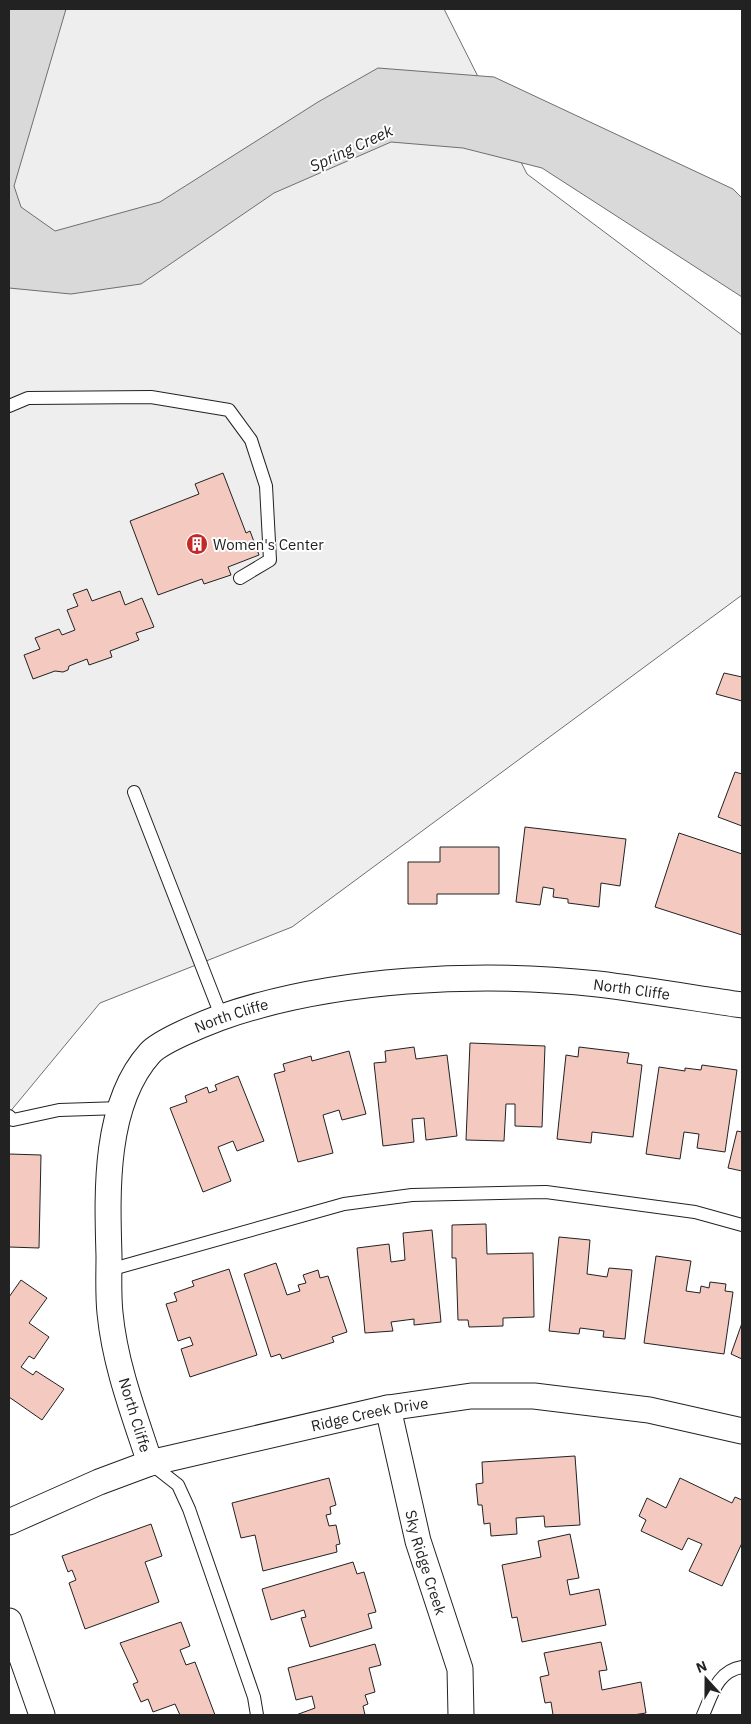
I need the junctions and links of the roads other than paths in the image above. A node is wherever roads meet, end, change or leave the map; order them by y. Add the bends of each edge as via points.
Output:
1 (9, 406) edge
2 (240, 578) dead end
3 (134, 792) dead end
4 (742, 1005) edge
5 (222, 1018) junction
6 (121, 1108) junction
7 (9, 1116) edge
8 (742, 1224) edge
9 (109, 1270) junction
10 (388, 1408) junction
11 (742, 1431) edge
12 (150, 1463) junction
13 (9, 1522) edge
14 (9, 1621) edge
15 (742, 1667) edge
16 (42, 1715) edge
17 (257, 1715) edge
18 (461, 1715) edge
19 (704, 1715) edge

1 - 2 lane via 28,398 151,397 229,410 251,440 266,486 270,560
3 - 5 lane
4 - 5 street, North Cliffe via 596,984 466,977 354,987 256,1006
5 - 6 street, North Cliffe via 197,1026 151,1051 128,1086
6 - 7 lane via 59,1110 13,1120
6 - 9 street, North Cliffe via 114,1130 108,1205
8 - 9 lane via 695,1212 546,1192 412,1195 344,1204
9 - 12 street, North Cliffe via 110,1314 122,1378
10 - 11 street, Ridge Creek Drive via 471,1396 534,1396 649,1410
10 - 12 street, Ridge Creek Drive
10 - 18 street, Sky Ridge Creek via 418,1541 460,1669
12 - 13 street, Ridge Creek Drive via 98,1482
12 - 17 lane via 178,1485 189,1509 254,1697
14 - 16 street
15 - 19 lane via 722,1676

